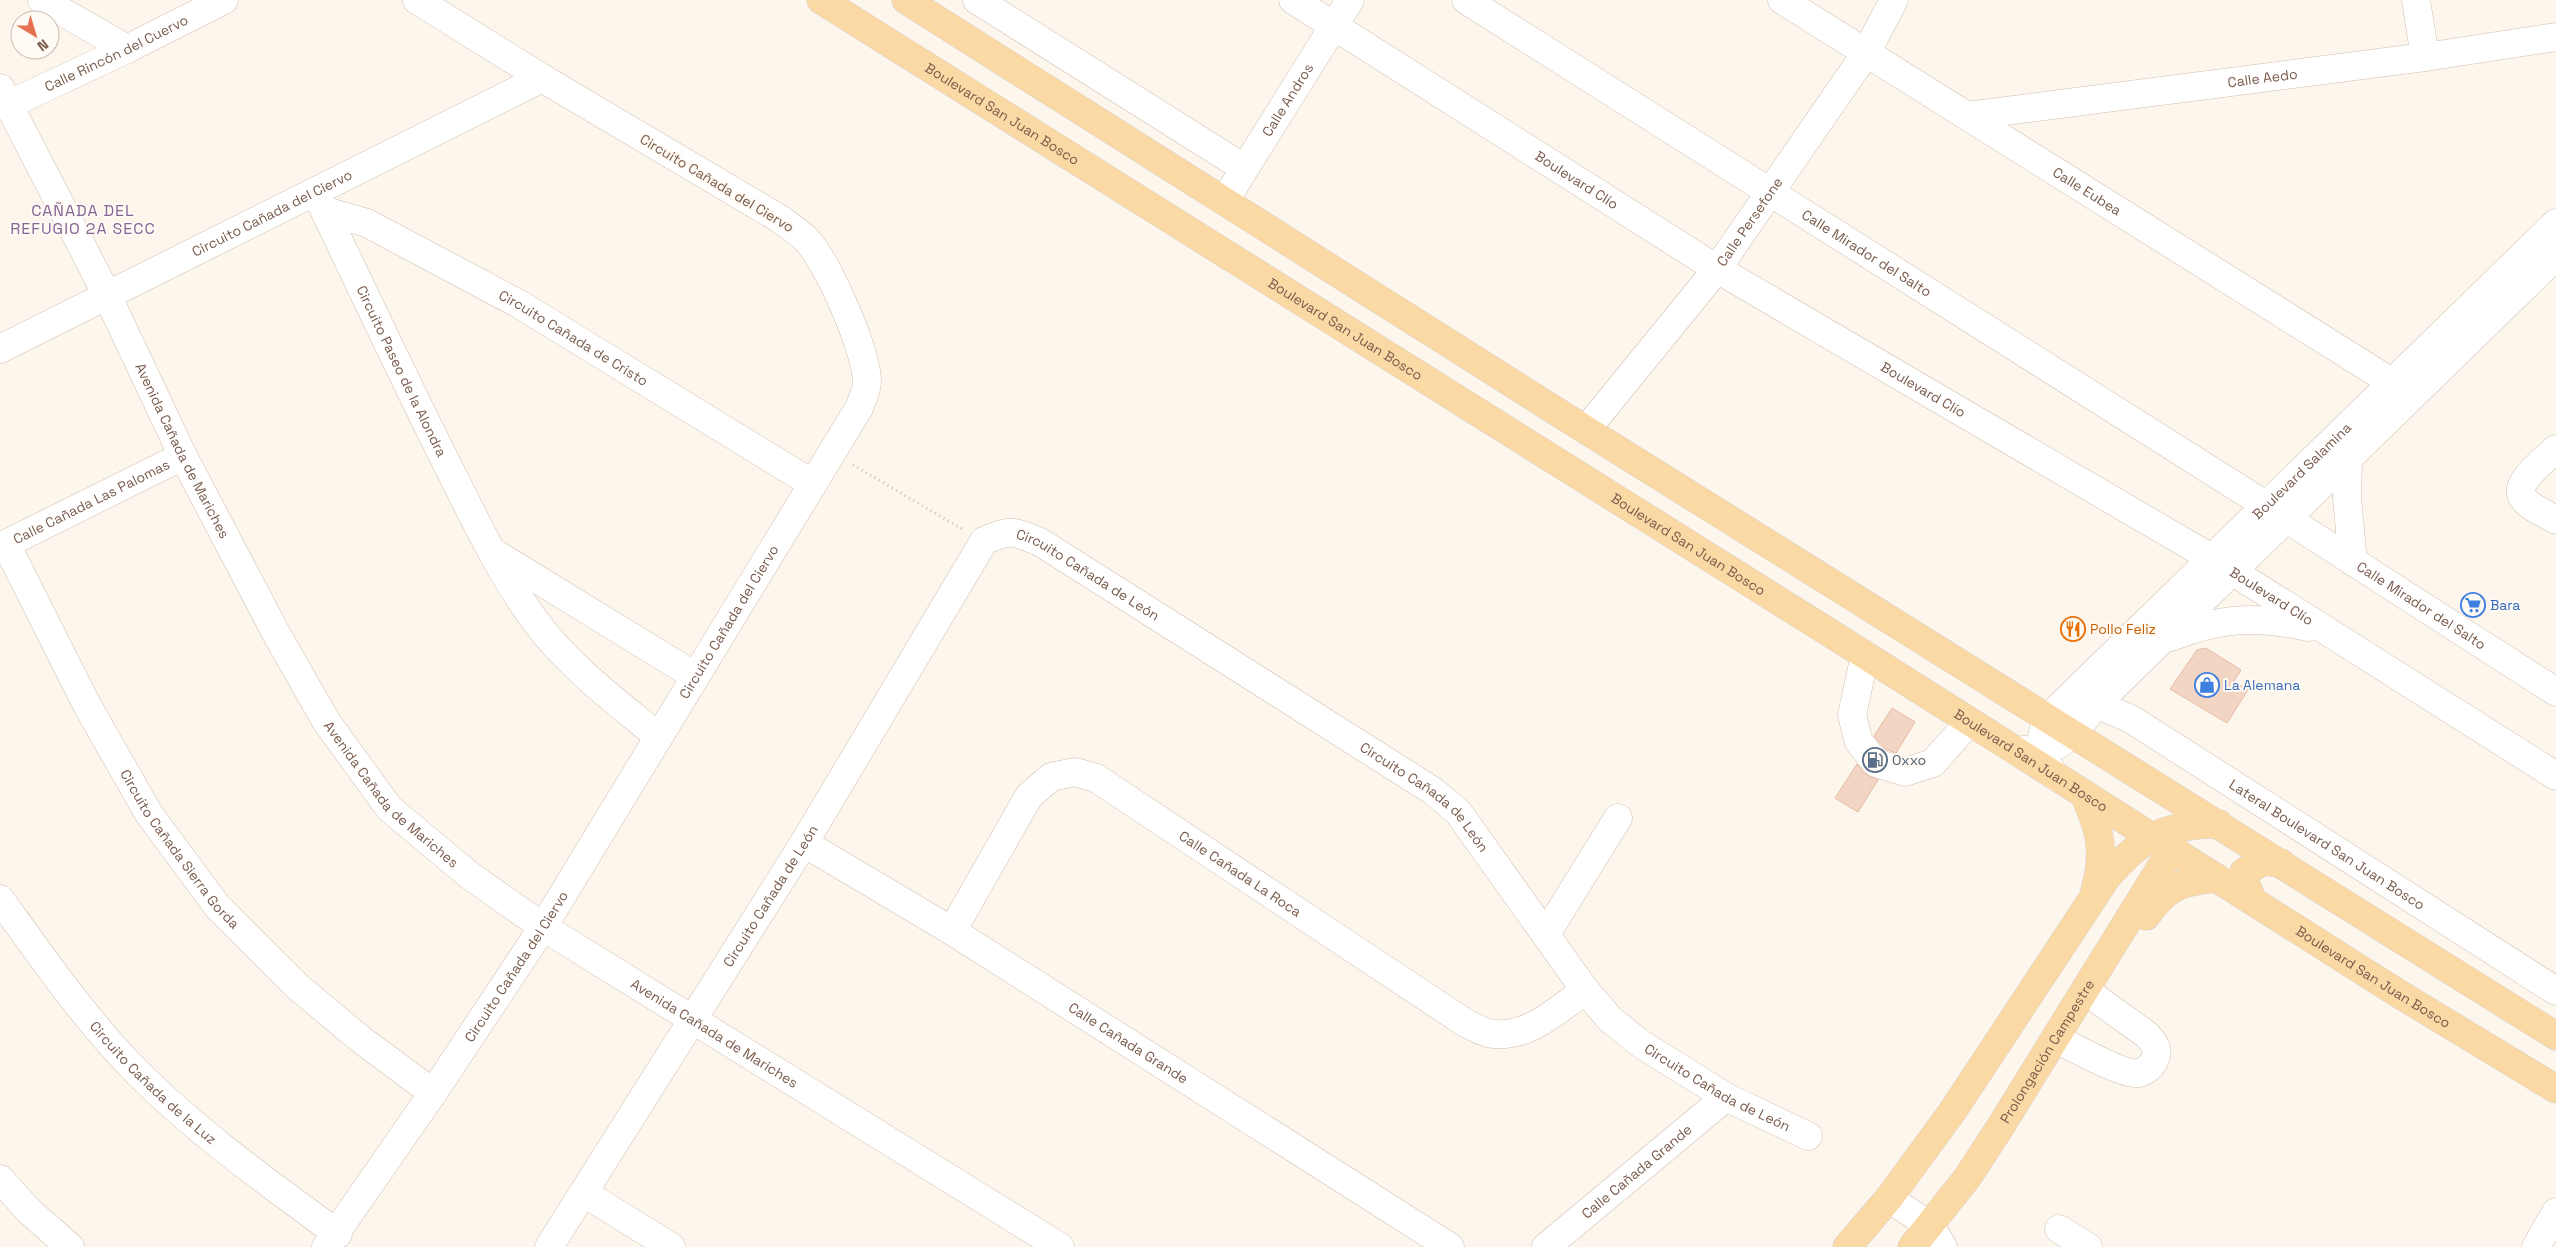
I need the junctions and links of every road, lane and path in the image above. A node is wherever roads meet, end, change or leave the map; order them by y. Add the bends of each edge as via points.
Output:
1 (42, 0) edge
2 (224, 0) edge
3 (416, 0) edge
4 (821, 0) edge
5 (906, 0) edge
6 (977, 0) edge
7 (1293, 0) edge
8 (1350, 0) edge
9 (1466, 0) edge
10 (1782, 0) edge
11 (2416, 0) edge
12 (1889, 2) edge
13 (1334, 27) junction
14 (2556, 37) edge
15 (127, 49) junction
16 (1866, 53) junction
17 (2425, 57) junction
18 (542, 78) junction
19 (4, 96) edge
20 (1967, 116) junction
21 (1244, 168) junction
22 (1770, 194) junction
23 (1225, 200) junction
24 (320, 201) junction
25 (2556, 223) edge
26 (2556, 256) edge
27 (1717, 268) junction
28 (107, 295) junction
29 (0, 349) edge
30 (2392, 383) junction
31 (1586, 430) junction
32 (2556, 449) edge
33 (832, 452) junction
34 (184, 456) junction
35 (2348, 459) junction
36 (813, 484) junction
37 (2277, 512) junction
38 (2556, 520) edge
39 (984, 542) junction
40 (3, 545) edge
41 (490, 550) junction
42 (2353, 562) junction
43 (2222, 565) junction
44 (2324, 630) junction
45 (2160, 642) junction
46 (1865, 656) junction
47 (695, 676) junction
48 (2556, 692) edge
49 (2096, 704) junction
50 (2041, 714) junction
51 (1969, 722) junction
52 (2074, 734) junction
53 (659, 736) junction
54 (2001, 742) junction
55 (2041, 752) junction
56 (2056, 776) junction
57 (2556, 776) edge
58 (2156, 784) junction
59 (2084, 794) junction
60 (1618, 818) dead end
61 (2219, 824) junction
62 (2166, 838) junction
63 (804, 843) junction
64 (2281, 863) junction
65 (2217, 878) junction
66 (0, 899) edge
67 (2092, 901) junction
68 (2253, 901) junction
69 (543, 927) junction
70 (952, 931) junction
71 (1546, 934) junction
72 (2088, 987) junction
73 (1585, 990) junction
74 (2556, 990) edge
75 (691, 1020) junction
76 (2556, 1036) edge
77 (2056, 1039) junction
78 (2556, 1089) edge
79 (433, 1093) junction
80 (1726, 1097) junction
81 (1808, 1136) dead end
82 (0, 1179) edge
83 (584, 1193) junction
84 (1889, 1198) junction
85 (2556, 1212) edge
86 (2059, 1229) dead end
87 (1936, 1237) edge
88 (332, 1240) edge
89 (70, 1247) edge
90 (549, 1247) edge
91 (670, 1247) edge
92 (1060, 1247) edge
93 (1450, 1247) edge
94 (1546, 1247) edge
95 (1847, 1247) edge
96 (1912, 1247) edge
97 (2088, 1247) edge
98 (2536, 1247) edge

1 - 15 street
2 - 15 street, Calle Rincón del Cuervo
3 - 18 street, Circuito Cañada del Ciervo
4 - 46 main road, Boulevard San Juan Bosco
5 - 23 main road
6 - 21 street
7 - 13 street, Boulevard Clío
8 - 13 street, Calle Andros
9 - 22 street, Calle Mirador del Salto
10 - 16 street, Calle Eubea
11 - 17 street
12 - 16 street, Calle Persefone
13 - 21 street, Calle Andros
13 - 27 street, Boulevard Clío
14 - 17 street, Calle Aedo
15 - 19 street, Calle Rincón del Cuervo
16 - 20 street, Calle Eubea
16 - 22 street, Calle Persefone
17 - 20 street, Calle Aedo
18 - 24 street, Circuito Cañada del Ciervo
18 - 33 street, Circuito Cañada del Ciervo via 780,219 805,238 825,265 865,363 867,384 860,408
19 - 28 street, Avenida Cañada de Mariches
20 - 30 street, Calle Eubea
21 - 23 street, Calle Andros
22 - 27 street, Calle Persefone
22 - 37 street, Calle Mirador del Salto
23 - 31 main road
24 - 28 street, Circuito Cañada del Ciervo
24 - 36 street, Circuito Cañada de Cristo via 519,304
24 - 41 street, Circuito Paseo de la Alondra
25 - 30 street, Boulevard Salamina
26 - 35 street, Boulevard Salamina
27 - 31 street, Calle Persefone
27 - 43 street, Boulevard Clío
28 - 29 street, Circuito Cañada del Ciervo
28 - 34 street, Avenida Cañada de Mariches
30 - 37 street, Boulevard Salamina
31 - 50 main road
32 - 38 street via 2520,488 2528,503
33 - 36 street, Circuito Cañada del Ciervo
33 - 39 path
34 - 40 street, Calle Cañada Las Palomas
34 - 69 street, Avenida Cañada de Mariches via 277,635 326,721 389,808 469,876
35 - 37 street, Boulevard Salamina
35 - 42 street via 2347,498
36 - 47 street, Circuito Cañada del Ciervo
37 - 42 street, Calle Mirador del Salto
37 - 43 street, Boulevard Salamina
39 - 63 street, Circuito Cañada de León
39 - 71 street, Circuito Cañada de León via 1002,533 1016,532 1040,542 1434,791 1458,812
40 - 79 street, Circuito Cañada Sierra Gorda via 88,707 149,814 217,906 298,987
41 - 47 street
41 - 53 street, Circuito Paseo de la Alondra via 533,618 559,648 590,681
42 - 48 street, Calle Mirador del Salto
43 - 44 street, Boulevard Clío
43 - 45 street, Boulevard Salamina
43 - 50 street, Boulevard Salamina
44 - 45 street via 2252,619 2201,625
44 - 57 street, Boulevard Clío
45 - 49 street, Boulevard Salamina
46 - 51 main road, Boulevard San Juan Bosco
46 - 51 street via 1852,715 1859,742 1876,763 1905,772 1932,763
47 - 53 street, Circuito Cañada del Ciervo
49 - 52 street, Boulevard Salamina
49 - 74 street, Lateral Boulevard San Juan Bosco via 2131,719
50 - 52 main road
50 - 54 main road via 2032,735
50 - 55 street
51 - 54 main road, Boulevard San Juan Bosco
52 - 55 street via 2058,746
52 - 58 main road
53 - 69 street, Circuito Cañada del Ciervo
54 - 55 street
54 - 56 main road, Boulevard San Juan Bosco
55 - 56 street
56 - 59 main road, Boulevard San Juan Bosco
58 - 61 main road
58 - 62 main road via 2170,812
59 - 62 main road, Boulevard San Juan Bosco
59 - 67 main road via 2098,826 2102,846 2102,862
60 - 71 street
61 - 62 main road
61 - 64 main road
62 - 65 main road, Boulevard San Juan Bosco
62 - 67 main road via 2121,861
62 - 72 main road, Prolongación Campestre
63 - 70 street, Calle Cañada Grande
63 - 75 street, Circuito Cañada de León
64 - 68 main road via 2264,861 2244,872 2243,878
64 - 76 main road
65 - 68 main road, Boulevard San Juan Bosco
65 - 72 main road via 2186,882 2168,889 2157,900 2114,966
66 - 88 street, Circuito Cañada de la Luz via 61,983 136,1071
67 - 84 main road via 1952,1112
68 - 78 main road, Boulevard San Juan Bosco
69 - 75 street, Avenida Cañada de Mariches
69 - 79 street, Circuito Cañada del Ciervo
70 - 73 street, Calle Cañada La Roca via 1029,796 1051,777 1075,772 1096,778 1467,1024 1489,1033 1514,1033 1539,1023
70 - 93 street, Calle Cañada Grande
71 - 73 street, Circuito Cañada de León
72 - 77 main road, Prolongación Campestre
72 - 77 street via 2156,1044 2157,1056 2150,1068 2137,1074 2123,1071
73 - 80 street, Circuito Cañada de León via 1610,1019 1641,1044
75 - 83 street, Circuito Cañada de León
75 - 92 street, Avenida Cañada de Mariches
77 - 87 main road, Prolongación Campestre via 1967,1178
79 - 88 street, Circuito Cañada del Ciervo
80 - 81 street, Circuito Cañada de León
80 - 94 street, Calle Cañada Grande
82 - 89 street via 29,1211
83 - 90 street, Circuito Cañada de León
83 - 91 street
84 - 87 street
84 - 95 main road
85 - 98 street
86 - 97 street
87 - 96 main road, Prolongación Campestre

